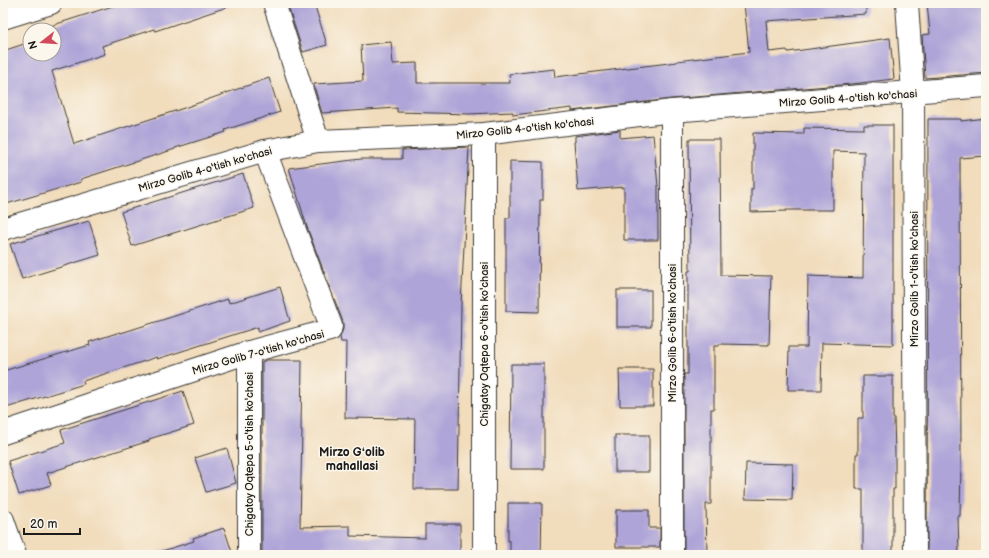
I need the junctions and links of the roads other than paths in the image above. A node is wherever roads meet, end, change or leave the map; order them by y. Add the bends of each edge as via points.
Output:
1 (51, 3) edge
2 (274, 3) edge
3 (907, 3) edge
4 (3, 18) edge
5 (986, 86) edge
6 (913, 93) junction
7 (672, 111) junction
8 (484, 134) junction
9 (318, 141) junction
10 (265, 151) junction
11 (3, 229) edge
12 (249, 352) junction
13 (3, 432) edge
14 (3, 520) edge
15 (15, 555) edge
16 (249, 555) edge
17 (484, 555) edge
18 (672, 555) edge
19 (915, 555) edge

1 - 4 street
2 - 9 street
3 - 6 street, Mirzo Golib 1-o'tish ko'chasi
5 - 6 street, Mirzo Golib 4-o'tish ko'chasi
6 - 7 street, Mirzo Golib 4-o'tish ko'chasi
6 - 19 street, Mirzo Golib 1-o'tish ko'chasi
7 - 8 street, Mirzo Golib 4-o'tish ko'chasi
7 - 18 street, Mirzo Golib 6-o'tish ko'chasi
8 - 9 street, Mirzo Golib 4-o'tish ko'chasi
8 - 17 street, Chigatoy Oqtepa 6-o'tish ko'chasi
9 - 10 street, Mirzo Golib 4-o'tish ko'chasi
10 - 11 street, Mirzo Golib 4-o'tish ko'chasi
10 - 12 street, Mirzo Golib 7-o'tish ko'chasi via 331,326 328,332
12 - 13 street, Mirzo Golib 7-o'tish ko'chasi
12 - 16 street, Chigatoy Oqtepa 5-o'tish ko'chasi
14 - 15 street

